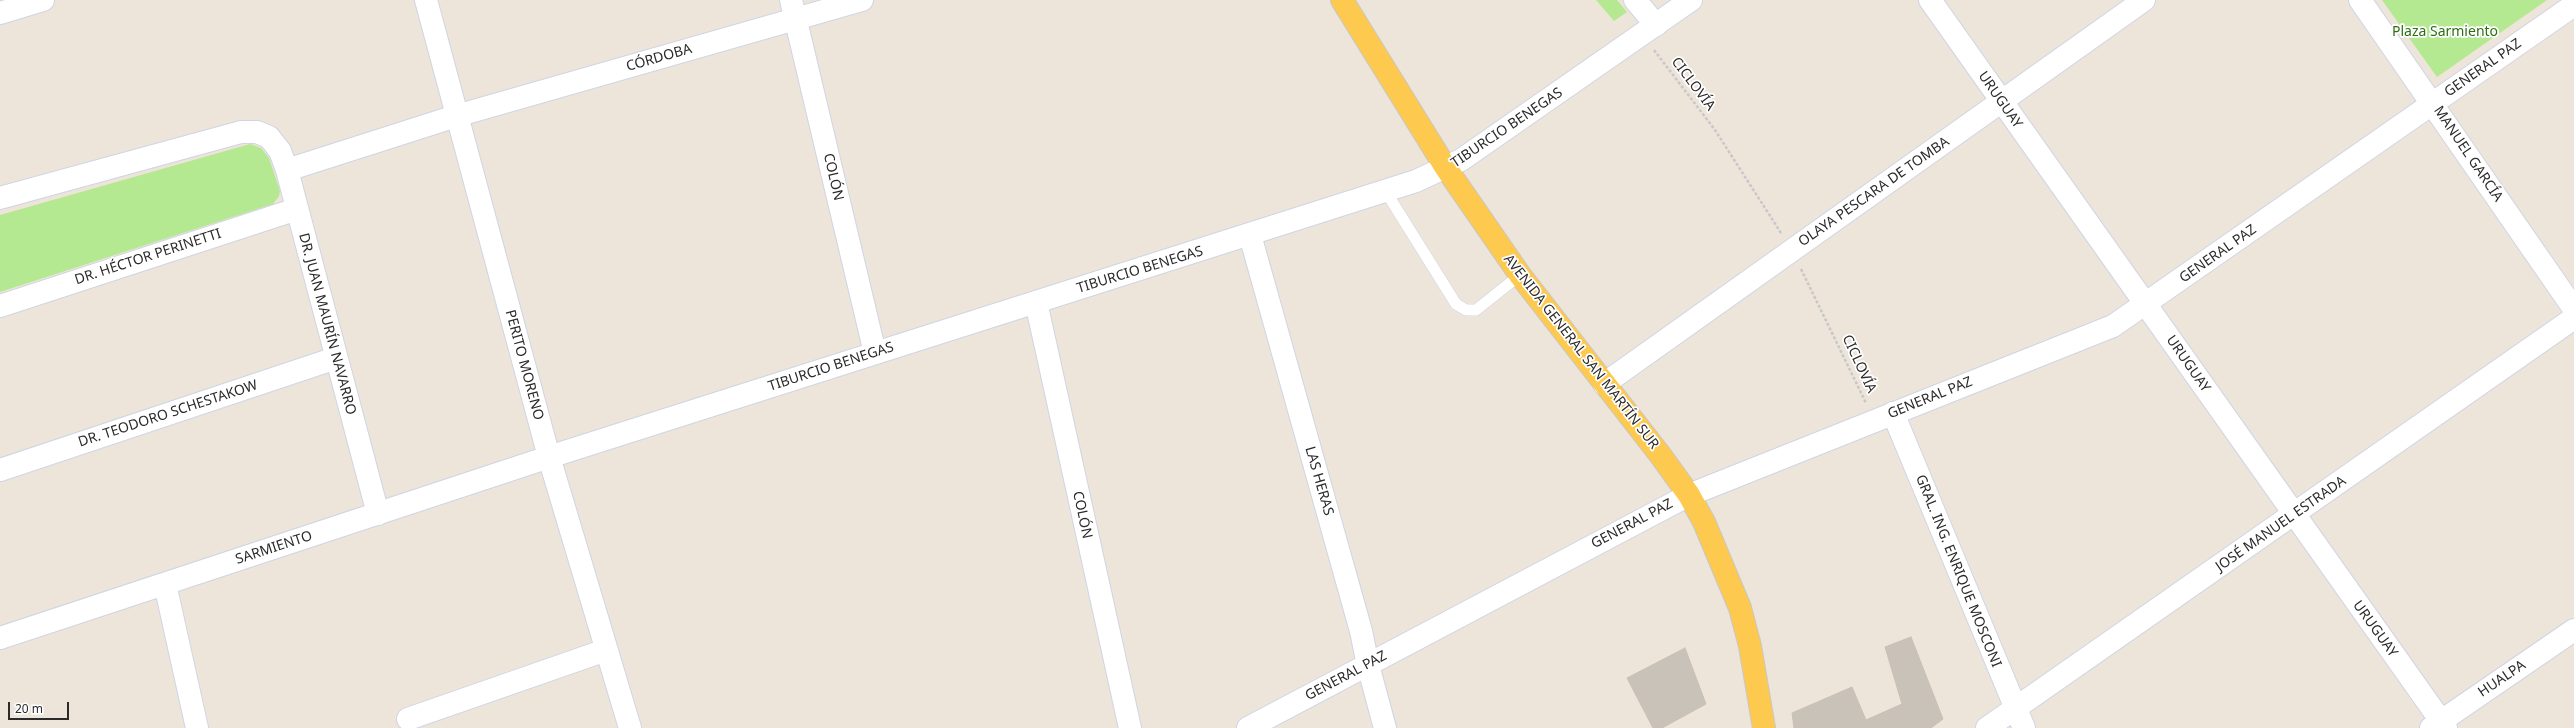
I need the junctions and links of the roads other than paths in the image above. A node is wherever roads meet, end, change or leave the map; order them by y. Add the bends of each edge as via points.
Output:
1 (43, 0) edge
2 (426, 0) edge
3 (862, 0) edge
4 (1342, 0) edge
5 (1635, 0) edge
6 (1691, 0) edge
7 (1930, 0) edge
8 (2144, 0) edge
9 (2360, 0) edge
10 (2574, 5) edge
11 (793, 9) edge
12 (0, 13) edge
13 (1649, 30) junction
14 (2002, 102) junction
15 (2433, 103) junction
16 (456, 116) junction
17 (1446, 168) junction
18 (287, 170) junction
19 (1386, 192) junction
20 (0, 198) edge
21 (297, 209) junction
22 (1250, 235) junction
23 (1520, 275) junction
24 (1036, 302) junction
25 (2146, 305) junction
26 (0, 306) edge
27 (2574, 309) edge
28 (2574, 318) edge
29 (875, 353) junction
30 (336, 358) junction
31 (1604, 384) junction
32 (1884, 416) junction
33 (549, 457) junction
34 (0, 470) edge
35 (1689, 495) junction
36 (378, 514) junction
37 (2294, 516) junction
38 (165, 584) junction
39 (2574, 630) edge
40 (0, 636) edge
41 (606, 650) junction
42 (1368, 665) junction
43 (2015, 708) junction
44 (408, 719) dead end
45 (2439, 726) edge
46 (626, 727) edge
47 (197, 728) edge
48 (1130, 728) edge
49 (1248, 728) edge
50 (1385, 728) edge
51 (1764, 728) edge
52 (1987, 728) edge
53 (2024, 728) edge

1 - 12 street
2 - 16 street, PERITO MORENO
3 - 11 street, CÓRDOBA
4 - 17 main road, AVENIDA GENERAL SAN MARTÍN SUR
5 - 13 street
6 - 13 street, TIBURCIO BENEGAS
7 - 14 street, URUGUAY
8 - 14 street, OLAYA PESCARA DE TOMBA
9 - 15 street, MANUEL GARCÍA
10 - 15 street, GENERAL PAZ
11 - 16 street, CÓRDOBA
11 - 29 street, COLÓN
13 - 17 street, TIBURCIO BENEGAS via 1476,151
14 - 25 street, URUGUAY
14 - 31 street, OLAYA PESCARA DE TOMBA
15 - 25 street, GENERAL PAZ
15 - 27 street, MANUEL GARCÍA
16 - 18 street
16 - 33 street, PERITO MORENO
17 - 19 street, TIBURCIO BENEGAS
17 - 23 main road, AVENIDA GENERAL SAN MARTÍN SUR
18 - 20 street, DR. JUAN MAURÍN NAVARRO via 280,151 269,137 257,132 241,132
18 - 21 street, DR. JUAN MAURÍN NAVARRO
19 - 22 street, TIBURCIO BENEGAS
19 - 23 lane via 1456,304 1466,310 1476,310
21 - 26 street, DR. HÉCTOR PERINETTI
21 - 30 street, DR. JUAN MAURÍN NAVARRO
22 - 24 street, TIBURCIO BENEGAS
22 - 42 street, LAS HERAS via 1361,631
23 - 31 main road, AVENIDA GENERAL SAN MARTÍN SUR
24 - 29 street, TIBURCIO BENEGAS
24 - 48 street, COLÓN
25 - 32 street, GENERAL PAZ via 2113,326
25 - 37 street, URUGUAY
28 - 37 street, JOSÉ MANUEL ESTRADA
29 - 33 street, TIBURCIO BENEGAS
30 - 34 street, DR. TEODORO SCHESTAKOW
30 - 36 street, DR. JUAN MAURÍN NAVARRO
31 - 35 main road, AVENIDA GENERAL SAN MARTÍN SUR
32 - 35 street, GENERAL PAZ
32 - 43 street, GRAL. ING. ENRIQUE MOSCONI
33 - 36 street, SARMIENTO
33 - 41 street, PERITO MORENO
35 - 42 street, GENERAL PAZ
35 - 51 main road, AVENIDA GENERAL SAN MARTÍN SUR via 1704,522 1740,608 1750,646
36 - 38 street, SARMIENTO
37 - 43 street, JOSÉ MANUEL ESTRADA
37 - 45 street, URUGUAY
38 - 40 street, SARMIENTO
38 - 47 street
39 - 45 street, HUALPA
41 - 44 street
41 - 46 street, PERITO MORENO
42 - 49 street, GENERAL PAZ
42 - 50 street, LAS HERAS
43 - 52 street, JOSÉ MANUEL ESTRADA
43 - 53 street, GRAL. ING. ENRIQUE MOSCONI

